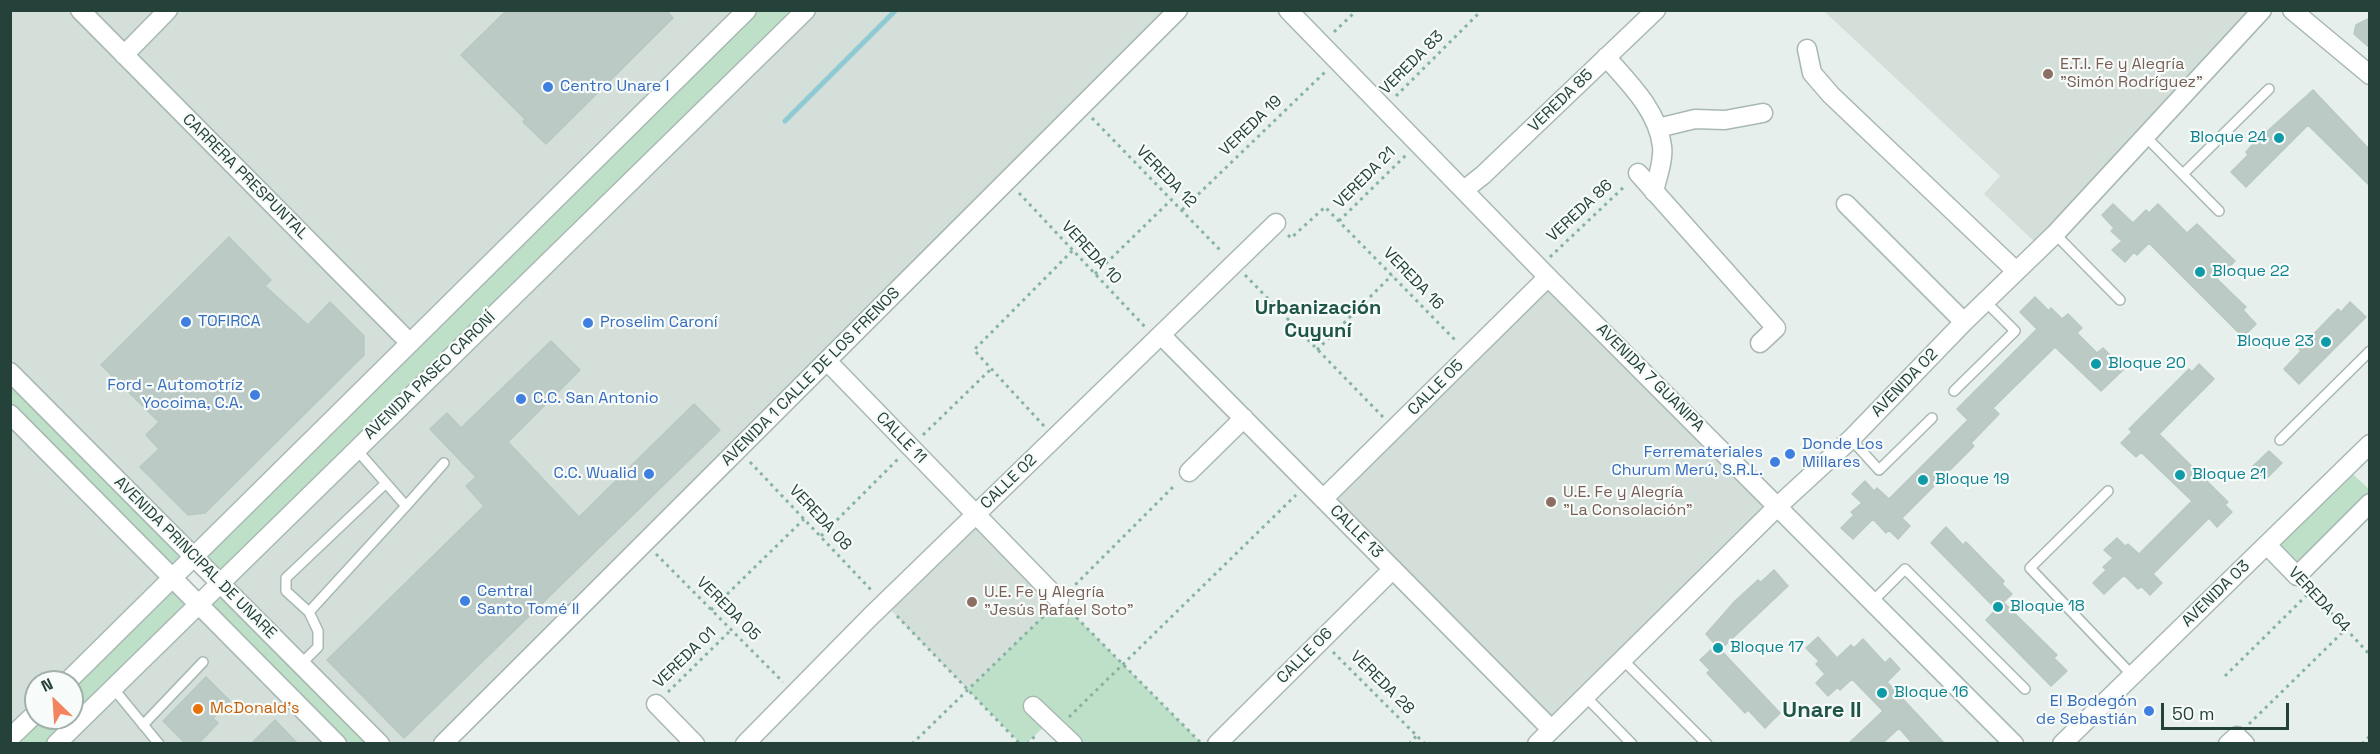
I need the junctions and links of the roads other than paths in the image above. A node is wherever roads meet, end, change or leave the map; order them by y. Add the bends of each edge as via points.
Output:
1 (80, 10) edge
2 (168, 10) edge
3 (747, 10) edge
4 (806, 10) edge
5 (1178, 10) edge
6 (1288, 10) edge
7 (1656, 10) edge
8 (2262, 10) edge
9 (2292, 10) edge
10 (1807, 49) dead end
11 (124, 55) junction
12 (1606, 57) junction
13 (2370, 75) edge
14 (2269, 89) dead end
15 (1763, 112) dead end
16 (1658, 128) junction
17 (2146, 137) junction
18 (1638, 173) road end
19 (2183, 174) junction
20 (1464, 190) junction
21 (1654, 192) junction
22 (1846, 204) dead end
23 (2219, 211) dead end
24 (1276, 223) road end
25 (2055, 234) junction
26 (2016, 271) junction
27 (1543, 272) junction
28 (2120, 300) dead end
29 (1985, 301) junction
30 (1964, 322) junction
31 (1161, 335) junction
32 (410, 343) junction
33 (1760, 343) dead end
34 (2370, 351) edge
35 (827, 362) junction
36 (10, 372) edge
37 (1954, 391) dead end
38 (10, 414) edge
39 (1244, 418) junction
40 (1932, 418) dead end
41 (1851, 439) junction
42 (2280, 440) dead end
43 (2370, 444) edge
44 (356, 449) junction
45 (444, 463) dead end
46 (1189, 472) road end
47 (386, 483) junction
48 (2108, 491) dead end
49 (1323, 499) junction
50 (2370, 503) edge
51 (406, 506) junction
52 (1778, 506) junction
53 (976, 514) junction
54 (2267, 545) junction
55 (194, 557) junction
56 (1393, 569) junction
57 (172, 578) junction
58 (220, 582) junction
59 (1059, 600) road end
60 (1873, 601) junction
61 (198, 604) junction
62 (309, 612) junction
63 (1622, 659) junction
64 (203, 662) dead end
65 (302, 664) junction
66 (79, 670) edge
67 (2132, 675) junction
68 (113, 688) junction
69 (2025, 689) dead end
70 (1585, 696) junction
71 (656, 704) road end
72 (1033, 706) dead end
73 (24, 725) edge
74 (143, 725) junction
75 (1551, 729) junction
76 (10, 738) edge
77 (1224, 741) edge
78 (56, 744) edge
79 (159, 744) edge
80 (337, 744) edge
81 (380, 744) edge
82 (443, 744) edge
83 (695, 744) edge
84 (745, 744) edge
85 (1073, 744) edge
86 (1537, 744) edge
87 (1632, 744) edge
88 (1707, 744) edge
89 (2014, 744) edge
90 (2062, 744) edge

1 - 11 street, CARRERA PRESPUNTAL
2 - 11 street
3 - 32 street
4 - 44 street, AVENIDA PASEO CARONÍ
5 - 35 street, AVENIDA 1 CALLE DE LOS FRENOS
6 - 20 street, AVENIDA 7 GUANIPA
7 - 12 street, VEREDA 85
8 - 17 street, AVENIDA 02
9 - 13 street
10 - 26 street via 1812,73 1831,96
11 - 32 street, CARRERA PRESPUNTAL
12 - 16 street via 1636,92
12 - 20 street, VEREDA 85
14 - 19 lane
15 - 16 street via 1725,120 1695,119
16 - 21 street via 1663,147
17 - 19 lane
17 - 25 street, AVENIDA 02
18 - 21 street
19 - 23 lane
20 - 27 street, AVENIDA 7 GUANIPA
21 - 33 street via 1776,328
22 - 30 street
24 - 31 street, CALLE 02
25 - 26 street, AVENIDA 02
25 - 28 lane
26 - 29 street, AVENIDA 02
27 - 49 street, CALLE 05 via 1470,354
27 - 52 street, AVENIDA 7 GUANIPA
29 - 30 street, AVENIDA 02
29 - 37 lane via 2014,331
30 - 41 street, AVENIDA 02
31 - 39 street, CALLE 13
31 - 53 street, CALLE 02
32 - 55 street
34 - 42 lane
35 - 53 street, CALLE 11
35 - 82 street, AVENIDA 1 CALLE DE LOS FRENOS
36 - 55 street, AVENIDA PRINCIPAL DE UNARE
38 - 57 street, AVENIDA PRINCIPAL DE UNARE
39 - 46 street
39 - 49 street, CALLE 13
40 - 41 lane via 1879,470
41 - 52 street, AVENIDA 02
43 - 54 street, AVENIDA 03
44 - 47 lane
44 - 58 street, AVENIDA PASEO CARONÍ
45 - 51 lane
47 - 51 lane
47 - 62 lane via 286,578 286,591
48 - 67 lane via 2030,568
49 - 56 street, CALLE 13
50 - 54 street, VEREDA 64 via 2297,576
51 - 62 lane
52 - 60 street, AVENIDA 7 GUANIPA
52 - 63 street, AVENIDA 02
53 - 59 street, CALLE 11
53 - 84 street, CALLE 02
54 - 67 street, AVENIDA 03
55 - 57 street
55 - 58 street, AVENIDA PRINCIPAL DE UNARE
56 - 75 street, CALLE 13
56 - 77 street, CALLE 06
57 - 61 street, AVENIDA PRINCIPAL DE UNARE
57 - 66 street
58 - 61 street, AVENIDA PASEO CARONÍ
58 - 65 street, AVENIDA PRINCIPAL DE UNARE
60 - 69 lane via 1905,569
60 - 89 street, AVENIDA 7 GUANIPA
61 - 68 street, AVENIDA PASEO CARONÍ
61 - 80 street, AVENIDA PRINCIPAL DE UNARE
62 - 65 lane via 318,632 318,646
63 - 70 street, AVENIDA 02
63 - 88 lane
64 - 74 lane
65 - 81 street, AVENIDA PRINCIPAL DE UNARE
67 - 90 street, AVENIDA 03
68 - 74 lane
68 - 78 street, AVENIDA PASEO CARONÍ
70 - 75 street, AVENIDA 02
70 - 87 lane
71 - 83 street
72 - 85 street
73 - 76 street
74 - 79 lane
75 - 86 street, AVENIDA 02

